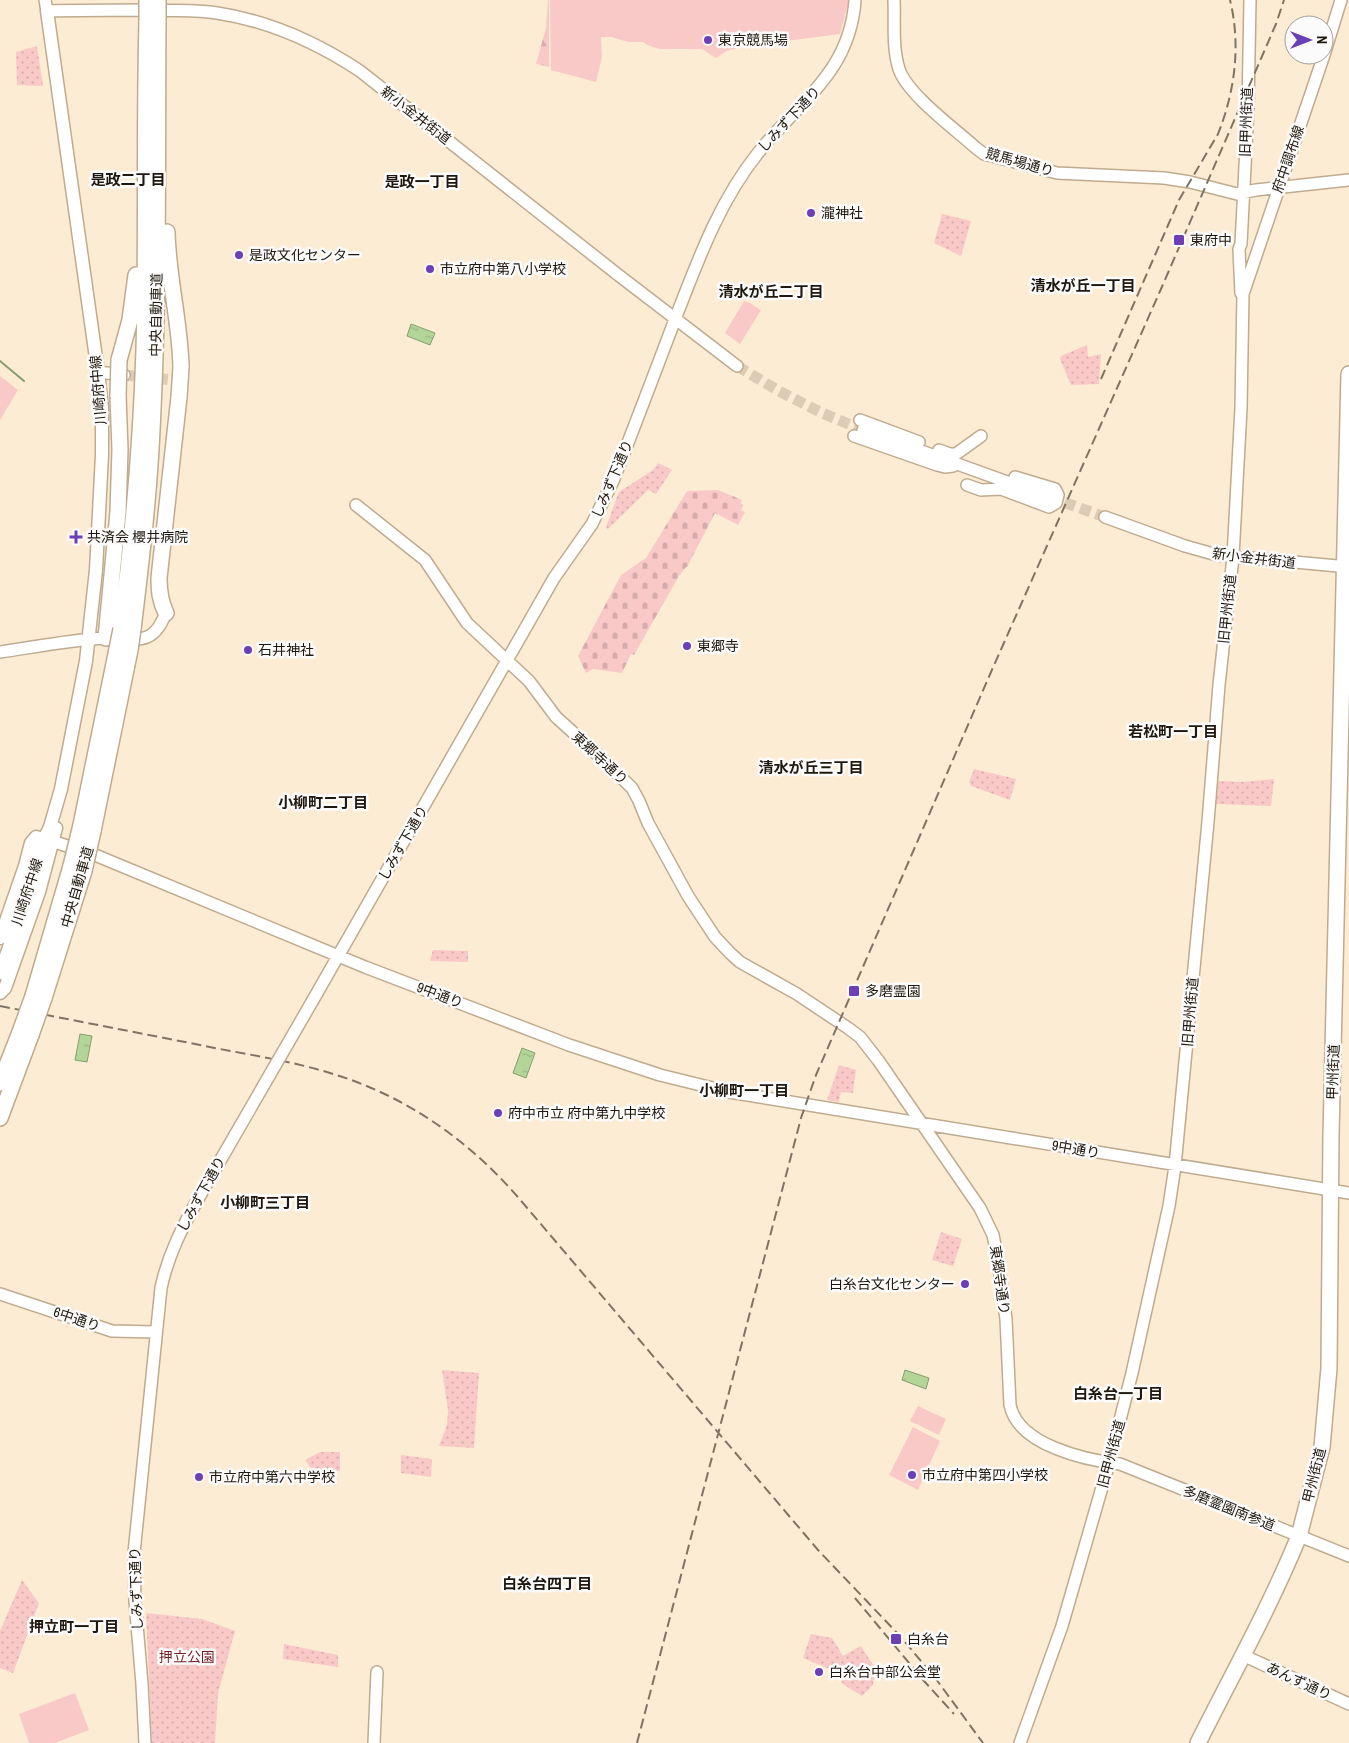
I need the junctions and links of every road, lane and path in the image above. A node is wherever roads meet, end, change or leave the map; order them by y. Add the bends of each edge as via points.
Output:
1 (147, 0) edge
2 (158, 0) edge
3 (855, 0) edge
4 (894, 0) edge
5 (1250, 0) edge
6 (175, 5) edge
7 (46, 6) edge
8 (1345, 7) edge
9 (152, 21) junction
10 (1334, 32) edge
11 (152, 46) junction
12 (1321, 65) edge
13 (1349, 180) edge
14 (1279, 187) junction
15 (1243, 193) junction
16 (1241, 244) junction
17 (1252, 264) junction
18 (1242, 304) junction
19 (675, 320) junction
20 (737, 366) tunnel mouth
21 (98, 372) junction
22 (1349, 374) edge
23 (124, 375) tunnel mouth
24 (172, 380) tunnel mouth
25 (186, 382) dead end
26 (981, 436) dead end
27 (980, 472) junction
28 (967, 485) dead end
29 (1049, 497) tunnel mouth
30 (356, 505) dead end
31 (1101, 515) tunnel mouth
32 (1233, 557) junction
33 (1347, 567) edge
34 (166, 613) joint
35 (117, 630) junction
36 (89, 639) junction
37 (0, 652) edge
38 (506, 661) junction
39 (1349, 755) edge
40 (48, 840) junction
41 (66, 846) dead end
42 (95, 855) dead end
43 (0, 938) edge
44 (338, 956) junction
45 (0, 973) edge
46 (0, 993) edge
47 (26, 1033) junction
48 (0, 1083) edge
49 (0, 1118) edge
50 (922, 1123) junction
51 (1175, 1166) junction
52 (1339, 1192) edge
53 (0, 1294) edge
54 (156, 1332) junction
55 (1109, 1462) junction
56 (1302, 1537) junction
57 (1349, 1556) edge
58 (1246, 1655) junction
59 (377, 1672) dead end
60 (1349, 1704) edge
61 (145, 1743) edge
62 (374, 1743) edge
63 (1020, 1743) edge
64 (1198, 1743) edge
65 (1205, 1743) edge

1 - 9 highway, 中央自動車道, bridge
2 - 9 highway, 中央自動車道, bridge
3 - 19 street, しみず下通り via 847,38 835,65 814,93 759,152 729,195 704,245
4 - 15 street, 競馬場通り via 898,68 907,84 984,154 1057,173 1164,178
5 - 15 street, 旧甲州街道
6 - 7 street, 新小金井街道
6 - 19 street, 新小金井街道 via 256,21 336,55 365,74
7 - 21 main road, 川崎府中線
8 - 10 street, 府中調布線
9 - 11 highway, 中央自動車道
11 - 34 highway, bridge via 169,267 181,367 159,578 161,604
11 - 35 highway, bridge via 135,287 119,360 120,450 115,551
11 - 35 highway, 中央自動車道 via 158,220 152,430 146,514
12 - 14 street, 府中調布線
13 - 14 street, 競馬場通り
14 - 15 street, 競馬場通り
14 - 17 street, 府中調布線
15 - 16 street, 旧甲州街道
16 - 17 street
16 - 18 street, 旧甲州街道 via 1239,276
17 - 18 street, 旧甲州街道
18 - 32 street, 旧甲州街道 via 1241,408
19 - 20 street, 新小金井街道
19 - 38 street, しみず下通り via 599,513 554,578
21 - 23 street
21 - 36 main road, 川崎府中線 via 102,455
22 - 33 highway, 甲州街道
24 - 25 street
26 - 27 street via 956,454 950,454 859,429
27 - 28 street via 1000,471 1055,489 1058,492 1056,503 1049,506 1001,489 981,490
27 - 29 street
30 - 38 street, 東郷寺通り via 425,560 467,624
31 - 32 street, 新小金井街道 via 1197,556
32 - 33 street, 新小金井街道
32 - 51 street, 旧甲州街道
33 - 52 highway, 甲州街道
34 - 35 street via 149,637 138,639
35 - 36 street
35 - 47 highway, 中央自動車道, bridge via 124,650 87,828
36 - 37 street
36 - 40 main road, 川崎府中線 via 64,769 65,790
38 - 44 street, しみず下通り
38 - 50 street, 東郷寺通り via 529,681 556,717 632,788 688,896 715,937 740,962 797,994 860,1037
39 - 52 highway, 甲州街道
40 - 41 street
40 - 43 main road via 36,838 31,843
40 - 45 main road, 川崎府中線
40 - 46 main road via 39,892 5,988
42 - 44 street, 9中通り
44 - 50 street, 9中通り via 569,1045 651,1072 729,1092
44 - 54 street, しみず下通り, bridge via 180,1232 161,1288
47 - 48 highway, 中央自動車道
47 - 49 highway, 中央自動車道
50 - 51 street, 9中通り
50 - 55 street, 東郷寺通り via 980,1208 993,1235 1006,1319 1012,1411 1027,1432 1042,1443
51 - 52 street, 9中通り
51 - 55 street, 旧甲州街道 via 1132,1373
52 - 56 highway, 甲州街道 via 1327,1402 1322,1447
53 - 54 street, 6中通り via 112,1331
54 - 61 street, しみず下通り via 134,1562
55 - 56 street, 多磨霊園南参道
55 - 63 street, 旧甲州街道 via 1062,1626
56 - 57 street, 多磨霊園南参道
56 - 58 highway, 甲州街道
58 - 60 street, あんず通り
58 - 64 highway, 甲州街道
58 - 65 highway, 甲州街道
59 - 62 street

